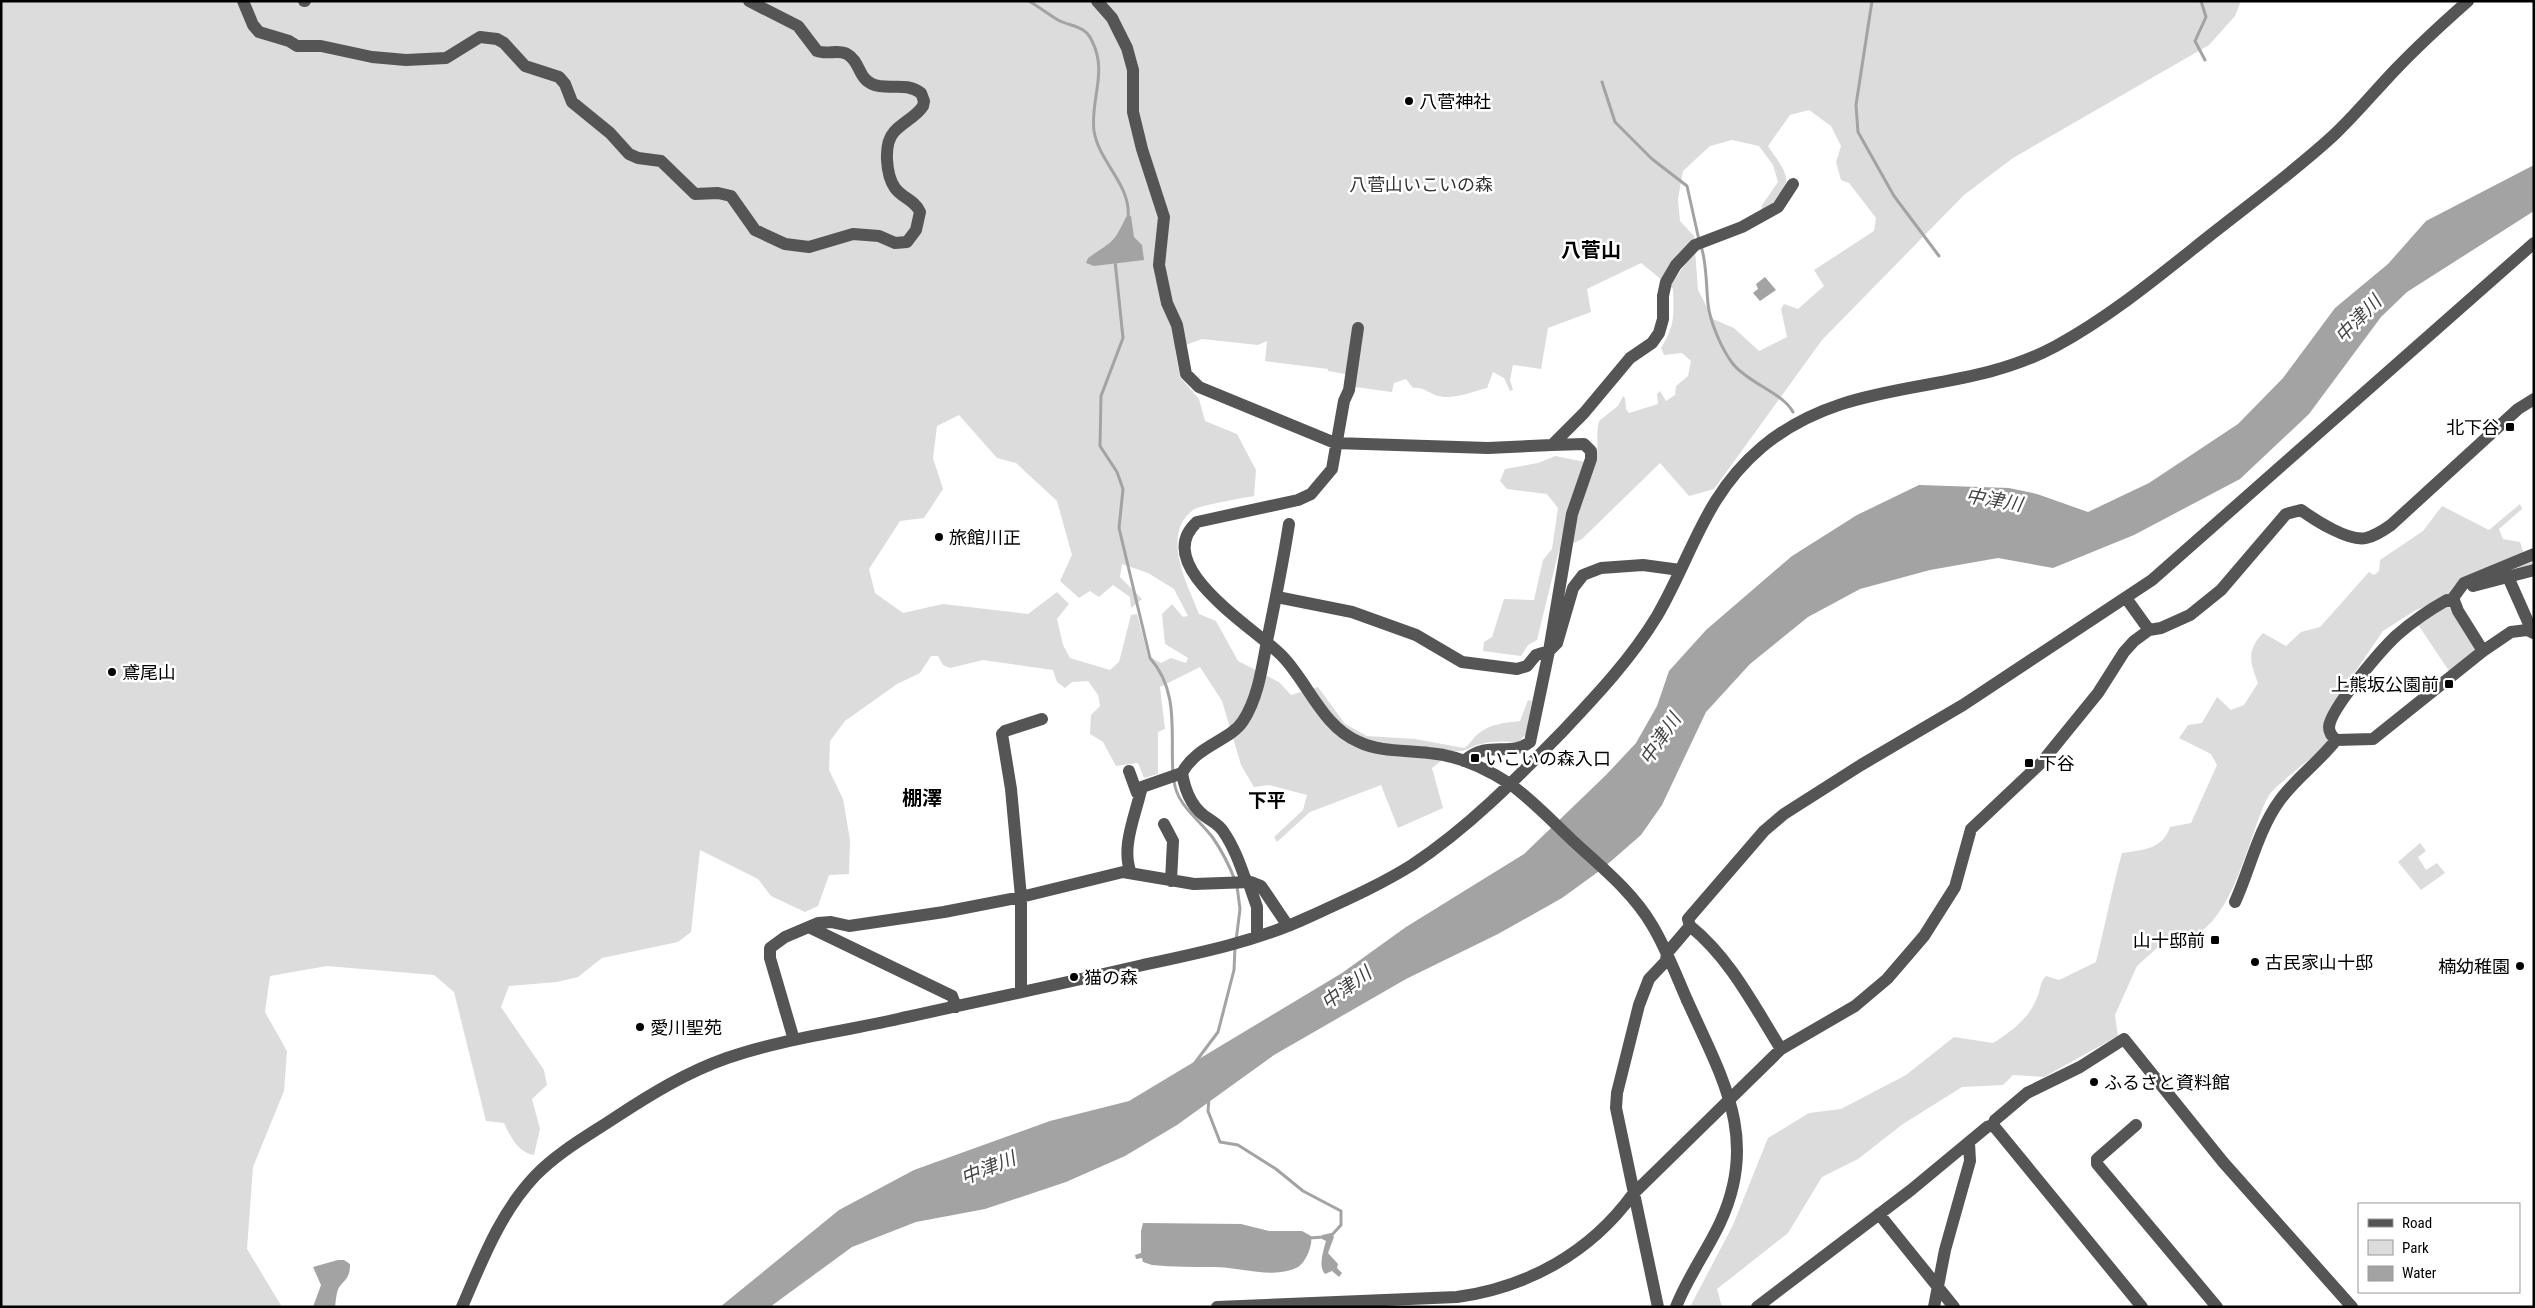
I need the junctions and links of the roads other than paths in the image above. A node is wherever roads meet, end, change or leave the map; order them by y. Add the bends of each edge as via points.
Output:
1 (243, 1) edge
2 (749, 1) edge
3 (1097, 1) edge
4 (2468, 1) edge
5 (1793, 184) dead end
6 (2534, 243) edge
7 (1358, 328) dead end
8 (2533, 402) edge
9 (1335, 443) junction
10 (1552, 445) junction
11 (1289, 524) dead end
12 (2534, 554) edge
13 (1680, 570) junction
14 (2534, 570) edge
15 (2508, 577) junction
16 (1278, 597) junction
17 (2126, 598) junction
18 (2454, 600) junction
19 (2149, 630) junction
20 (2533, 633) edge
21 (1268, 641) junction
22 (1549, 651) junction
23 (2483, 651) junction
24 (1042, 719) dead end
25 (2336, 740) junction
26 (1464, 761) junction
27 (1129, 770) dead end
28 (1175, 775) junction
29 (1510, 784) junction
30 (1140, 794) junction
31 (1164, 824) dead end
32 (1131, 873) junction
33 (1171, 881) junction
34 (1246, 881) junction
35 (1021, 897) junction
36 (2235, 902) dead end
37 (1288, 926) junction
38 (1690, 926) junction
39 (811, 928) junction
40 (1257, 937) junction
41 (1667, 953) junction
42 (1021, 992) junction
43 (956, 1006) junction
44 (794, 1040) junction
45 (1781, 1049) junction
46 (1993, 1125) junction
47 (2136, 1126) dead end
48 (1969, 1142) junction
49 (1633, 1194) junction
50 (1879, 1214) junction
51 (1937, 1288) junction
52 (2346, 1305) edge
53 (462, 1307) edge
54 (1216, 1307) edge
55 (1658, 1307) edge
56 (1676, 1307) edge
57 (1757, 1307) edge
58 (1934, 1307) edge
59 (1954, 1307) edge
60 (2142, 1307) edge
61 (2217, 1307) edge

1 - 2 street via 259,32 297,46 321,46 372,57 406,60 446,58 480,37 497,39 525,66 559,77 572,102 610,132 629,154 661,161 695,194 732,196 761,234 785,244 804,246 853,234 879,236 895,243 907,242 916,230 920,212 894,186 888,152 892,134 923,106 921,93 904,86 869,83 849,55 816,51 798,26
3 - 9 street via 1112,18 1127,48 1133,70 1133,112 1164,218 1159,265 1167,303 1177,324 1186,374 1199,387
4 - 13 street via 2412,52 2336,132 2295,168 2102,319 2017,365 1987,374 1863,396 1823,409 1791,426 1735,473 1709,510
5 - 10 street via 1778,207 1742,227 1695,245 1676,265 1666,282 1659,333 1652,343 1630,358
6 - 17 street via 2257,489 2152,580
7 - 9 street via 1349,390
8 - 19 street via 2518,409 2386,529 2368,538 2360,538 2335,530 2301,510 2286,514 2221,590 2183,618
9 - 10 street via 1488,448
9 - 21 street via 1332,469 1312,494 1282,505 1197,522 1186,537 1188,563 1205,591
10 - 22 street via 1584,444 1591,451 1591,459 1572,514
11 - 16 street
12 - 18 street via 2464,582
13 - 22 street via 1644,565 1602,568 1583,575 1572,588 1557,644
13 - 29 street via 1659,613 1622,664 1578,715
14 - 15 street
15 - 18 street via 2478,584
15 - 20 street
16 - 21 street
16 - 22 street via 1352,612 1416,635 1462,662 1517,669 1527,666 1536,655
17 - 19 street
17 - 38 street via 1963,705 1784,814 1764,831 1709,893 1688,919
18 - 23 street
18 - 25 street via 2432,608 2396,636 2356,682 2329,726 2329,733
19 - 45 street via 2124,652 2098,693 2041,763 1971,829 1955,887 1924,936 1901,964 1856,1006
20 - 23 street via 2520,629 2511,632
21 - 26 street via 1286,659 1325,714 1343,733 1377,747
21 - 28 street via 1258,685 1242,723 1210,744
22 - 26 street via 1530,742 1521,749 1481,749
23 - 25 street via 2373,739
24 - 35 street via 1005,730 1002,734 1011,789
25 - 36 street via 2280,800 2251,856 2246,879
26 - 29 street
27 - 30 street
28 - 30 street via 1142,787
28 - 34 street via 1193,804 1215,822 1230,842
29 - 37 street via 1475,818 1417,862 1376,886
29 - 41 street via 1632,897 1652,924
30 - 32 street via 1127,844
31 - 33 street via 1173,842
32 - 33 street
32 - 35 street
33 - 34 street via 1194,884
34 - 37 street via 1261,886
34 - 40 street via 1258,914
35 - 39 street via 850,926 818,923
35 - 42 street
37 - 40 street
38 - 41 street
38 - 45 street via 1726,963
39 - 43 street via 952,996
39 - 44 street via 785,936 770,948 770,958
40 - 42 street
41 - 49 street via 1666,961 1649,979 1639,1005 1617,1093 1616,1108
41 - 56 street, bridge via 1726,1088 1734,1112 1738,1141 1738,1166 1733,1189 1720,1222
42 - 43 street
43 - 44 street
44 - 53 street via 730,1057 694,1072 628,1109 565,1151 537,1174 513,1205 495,1233
45 - 49 street
46 - 48 street
46 - 52 street via 2027,1093 2080,1067 2124,1039 2223,1162
46 - 60 street
47 - 61 street via 2097,1159 2098,1164
48 - 50 street
48 - 51 street via 1970,1161 1956,1204
49 - 54 street via 1596,1235 1573,1254 1537,1275 1489,1292 1457,1297
49 - 55 street
50 - 51 street
50 - 57 street
51 - 58 street
51 - 59 street

